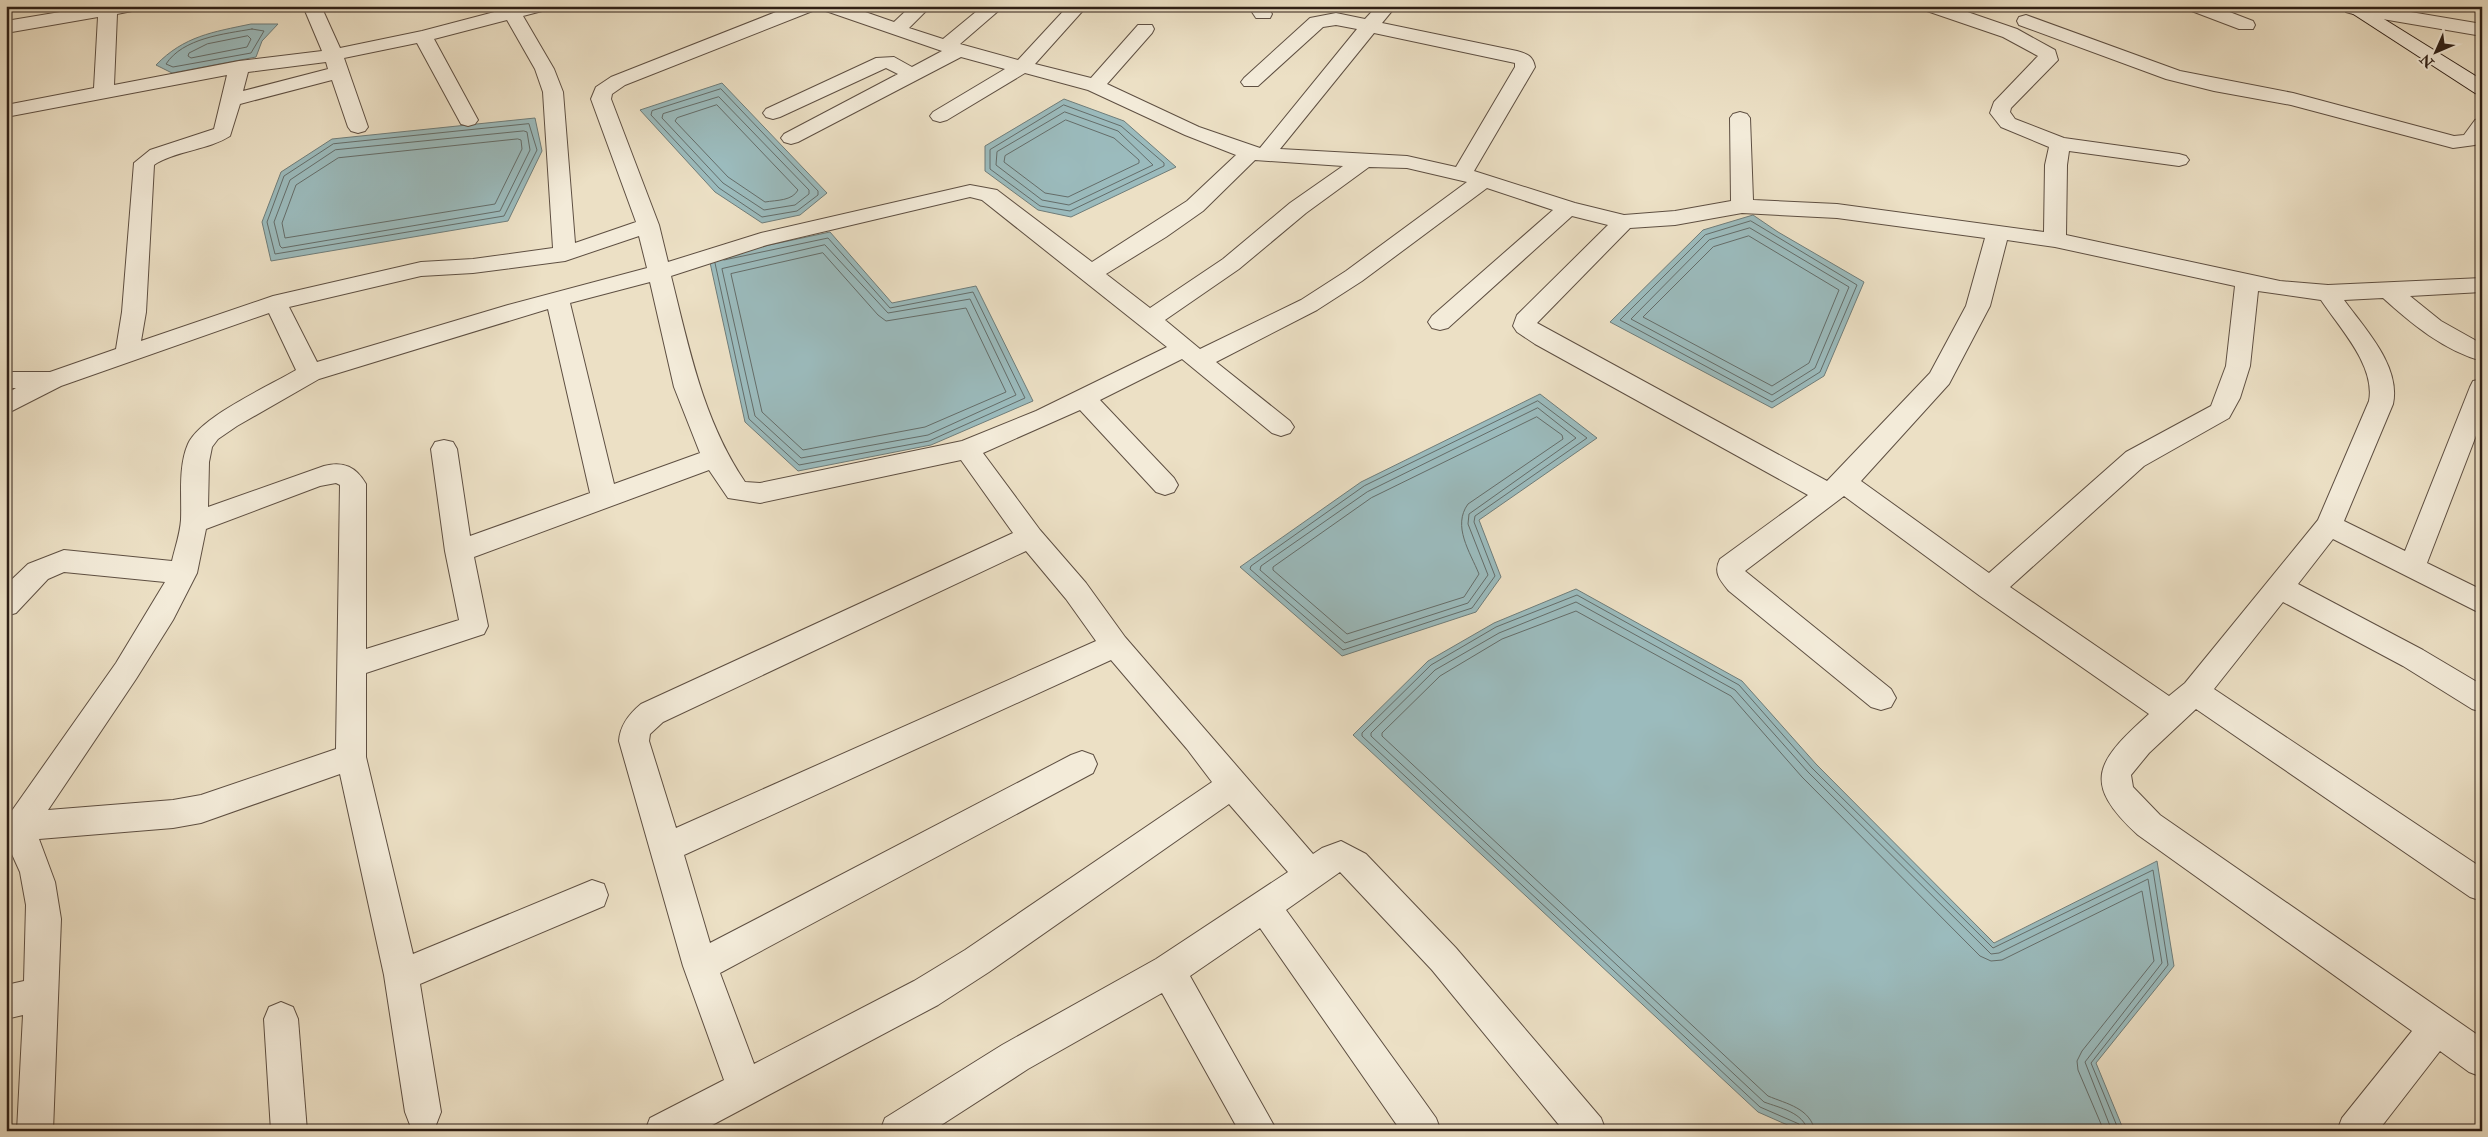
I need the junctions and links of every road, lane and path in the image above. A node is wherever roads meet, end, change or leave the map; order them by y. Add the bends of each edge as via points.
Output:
1 (130, 6) edge
2 (312, 6) edge
3 (539, 6) edge
4 (808, 6) edge
5 (830, 6) edge
6 (922, 6) edge
7 (995, 6) edge
8 (1078, 6) edge
9 (1388, 6) edge
10 (1931, 6) edge
11 (2045, 6) edge
12 (2196, 6) edge
13 (2352, 7) edge
14 (108, 10) junction
15 (510, 10) edge
16 (1959, 10) edge
17 (2026, 21) junction
18 (2246, 25) dead end
19 (1370, 26) junction
20 (6, 27) edge
21 (897, 29) junction
22 (1145, 29) dead end
23 (2482, 30) edge
24 (2010, 33) junction
25 (423, 36) junction
26 (953, 48) junction
27 (336, 64) junction
28 (239, 67) junction
29 (1022, 67) junction
30 (910, 74) junction
31 (1251, 82) dead end
32 (1095, 86) junction
33 (2482, 89) edge
34 (104, 93) junction
35 (232, 100) junction
36 (6, 111) edge
37 (773, 113) dead end
38 (940, 116) dead end
39 (1740, 118) dead end
40 (468, 120) dead end
41 (2482, 124) edge
42 (358, 127) dead end
43 (791, 138) dead end
44 (2060, 144) junction
45 (1258, 154) junction
46 (1366, 159) junction
47 (2179, 160) dead end
48 (1462, 174) junction
49 (1484, 180) junction
50 (1742, 206) junction
51 (1568, 208) junction
52 (1624, 222) junction
53 (648, 225) junction
54 (1998, 232) junction
55 (2055, 240) junction
56 (565, 254) junction
57 (660, 272) junction
58 (1091, 273) junction
59 (2247, 282) junction
60 (2482, 284) edge
61 (2390, 291) junction
62 (2328, 293) junction
63 (557, 299) junction
64 (276, 303) junction
65 (1149, 320) junction
66 (1440, 322) dead end
67 (2482, 353) edge
68 (127, 354) junction
69 (1192, 354) junction
70 (310, 373) junction
71 (6, 380) edge
72 (52, 380) junction
73 (2482, 387) edge
74 (1084, 397) junction
75 (6, 405) edge
76 (1281, 427) dead end
77 (444, 449) dead end
78 (967, 449) junction
79 (715, 458) junction
80 (1165, 485) dead end
81 (1836, 488) junction
82 (604, 498) junction
83 (194, 523) junction
84 (2328, 525) junction
85 (1030, 537) junction
86 (459, 551) junction
87 (2412, 567) junction
88 (183, 573) junction
89 (2280, 587) junction
90 (1990, 588) junction
91 (2482, 603) edge
92 (6, 605) edge
93 (1114, 645) junction
94 (352, 666) junction
95 (2195, 692) junction
96 (1881, 698) dead end
97 (2482, 700) edge
98 (2170, 712) junction
99 (351, 756) junction
100 (1082, 764) dead end
101 (1232, 785) junction
102 (12, 827) edge
103 (666, 848) junction
104 (1311, 874) junction
105 (2482, 886) edge
106 (592, 895) dead end
107 (1264, 906) junction
108 (700, 966) junction
109 (1168, 971) junction
110 (401, 975) junction
111 (40, 994) junction
112 (6, 1002) edge
113 (281, 1018) dead end
114 (2437, 1027) junction
115 (2482, 1059) edge
116 (745, 1089) junction
117 (423, 1112) dead end
118 (36, 1131) edge
119 (290, 1131) edge
120 (663, 1131) edge
121 (898, 1131) edge
122 (1259, 1131) edge
123 (1423, 1131) edge
124 (1588, 1131) edge
125 (2354, 1131) edge

1 - 14 street
2 - 27 street
3 - 15 street
4 - 53 street via 618,81 603,92 601,99
5 - 21 street
6 - 21 street
7 - 26 street
8 - 29 street
9 - 19 street
10 - 16 street
11 - 17 street
12 - 18 street
13 - 23 street
13 - 33 street
14 - 20 street
14 - 34 street
15 - 25 street
15 - 56 street via 541,59 553,92
16 - 24 street
17 - 24 street
17 - 41 street via 2173,75 2293,99 2453,142 2474,139
19 - 31 street via 1336,19 1317,22
19 - 45 street
19 - 48 street via 1524,60 1525,67
21 - 26 street
22 - 32 street
24 - 44 street via 2042,49 2048,54 2048,60 2001,106 2002,118
25 - 27 street
25 - 40 street
26 - 29 street
26 - 30 street
27 - 28 street
27 - 35 street
27 - 42 street
28 - 34 street
28 - 35 street
29 - 32 street
29 - 38 street
30 - 37 street via 894,64 883,62
30 - 43 street
32 - 45 street via 1192,132
34 - 36 street
35 - 68 street via 223,132 148,158 144,163 134,312
39 - 50 street
44 - 47 street
44 - 55 street via 2056,165
45 - 46 street
45 - 58 street via 1195,206
46 - 48 street via 1407,162
46 - 65 street via 1298,208 1231,264
48 - 49 street
49 - 51 street
49 - 69 street via 1354,276 1309,305
50 - 52 street via 1675,218
50 - 54 street via 1837,211
51 - 52 street
51 - 66 street
52 - 81 street via 1540,305 1525,321 1526,326 1542,338
53 - 56 street
53 - 57 street
54 - 55 street
54 - 81 street via 1978,306 1940,378
55 - 59 street
56 - 64 street via 421,269 320,290
57 - 58 street via 776,236 970,191 989,195
57 - 63 street
57 - 79 street via 686,387
58 - 65 street
59 - 62 street
59 - 90 street via 2243,344 2228,400 2220,412 2135,459
60 - 61 street
61 - 62 street
61 - 67 street via 2437,332
62 - 84 street via 2374,364 2384,391
63 - 70 street
63 - 82 street
64 - 68 street
64 - 70 street
65 - 69 street
68 - 72 street
69 - 74 street
69 - 76 street
70 - 83 street via 209,433 200,445 196,462
71 - 72 street
72 - 75 street
73 - 87 street
74 - 78 street
74 - 80 street
77 - 86 street
78 - 79 street via 760,493 737,491
78 - 85 street
79 - 82 street
81 - 90 street
81 - 96 street via 1730,567 1731,574 1739,584
82 - 86 street
83 - 88 street
83 - 94 street via 312,479 332,474 350,476 353,484
84 - 87 street
84 - 89 street
85 - 93 street via 1076,590
85 - 103 street via 652,713 640,723 634,731 634,741
86 - 94 street via 474,626
87 - 91 street
88 - 92 street via 56,562 37,571
88 - 102 street via 126,671
89 - 95 street
89 - 97 street
90 - 98 street
93 - 101 street via 1211,755
93 - 103 street
94 - 99 street
95 - 98 street
95 - 105 street
98 - 114 street via 2121,762 2116,776 2128,806 2149,825
99 - 102 street via 201,809
99 - 110 street
100 - 108 street
101 - 104 street
101 - 116 street via 977,961 890,1013
102 - 111 street via 38,871 42,889 44,919
103 - 108 street
104 - 107 street
104 - 124 street via 1341,856 1355,864 1444,959
106 - 110 street
107 - 109 street
107 - 123 street via 1300,962
108 - 116 street
109 - 121 street via 1015,1057
109 - 122 street
110 - 117 street
111 - 112 street
111 - 118 street
113 - 119 street
114 - 115 street
114 - 125 street
116 - 120 street

